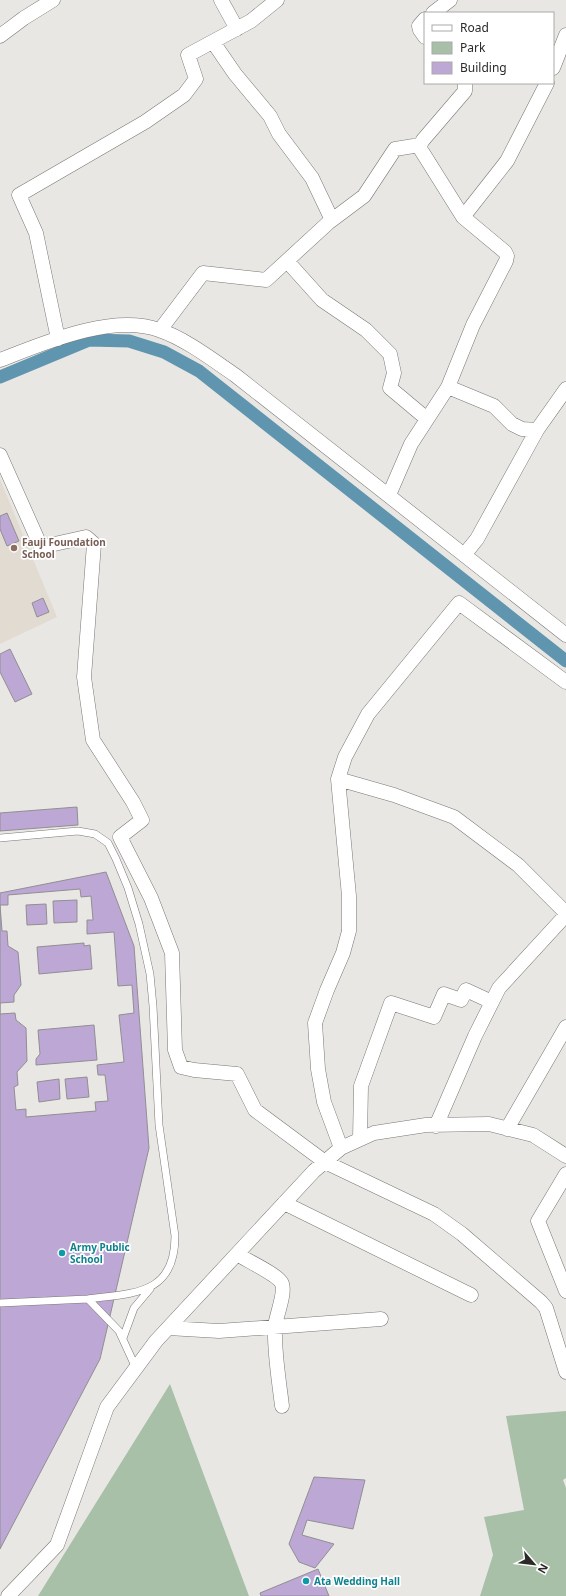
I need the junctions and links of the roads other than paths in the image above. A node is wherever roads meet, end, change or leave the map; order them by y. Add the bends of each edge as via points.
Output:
1 (54, 0) edge
2 (221, 0) edge
3 (277, 0) edge
4 (450, 0) edge
5 (434, 12) edge
6 (424, 20) edge
7 (237, 29) junction
8 (1, 33) edge
9 (424, 35) edge
10 (566, 35) edge
11 (213, 42) junction
12 (554, 65) edge
13 (465, 84) edge
14 (547, 84) edge
15 (420, 145) junction
16 (463, 217) junction
17 (332, 220) junction
18 (287, 261) junction
19 (160, 330) junction
20 (58, 339) junction
21 (0, 360) edge
22 (448, 387) junction
23 (566, 389) edge
24 (427, 419) junction
25 (537, 430) junction
26 (0, 455) edge
27 (389, 495) junction
28 (464, 555) junction
29 (566, 635) edge
30 (566, 682) edge
31 (338, 779) junction
32 (0, 838) edge
33 (566, 914) edge
34 (492, 1002) junction
35 (566, 1027) edge
36 (436, 1126) junction
37 (507, 1129) junction
38 (360, 1139) junction
39 (341, 1148) junction
40 (566, 1156) edge
41 (325, 1162) junction
42 (566, 1174) edge
43 (284, 1203) junction
44 (237, 1254) junction
45 (152, 1287) junction
46 (566, 1291) edge
47 (471, 1295) dead end
48 (88, 1299) junction
49 (0, 1303) edge
50 (381, 1319) dead end
51 (275, 1326) junction
52 (168, 1328) junction
53 (123, 1338) junction
54 (136, 1368) junction
55 (566, 1372) edge
56 (282, 1406) dead end
57 (8, 1596) edge

1 - 8 street
2 - 7 street
3 - 7 street
4 - 5 street
6 - 9 street via 419,26
7 - 11 street
10 - 12 street
11 - 17 street via 235,74 270,116 279,134 312,178
11 - 20 street via 188,55 196,79 184,95 92,154 19,195 36,233
13 - 15 street via 465,91
14 - 16 street via 507,161
15 - 16 street
15 - 17 street via 395,148 364,196
16 - 22 street via 507,256 473,325
17 - 18 street
18 - 19 street via 266,280 203,273
18 - 24 street via 322,300 366,330 390,354 394,373 390,388
19 - 20 street via 124,325
19 - 27 street via 235,375
20 - 21 street
22 - 24 street
22 - 25 street via 494,406 512,424 522,429
23 - 25 street
24 - 27 street via 411,444
25 - 28 street via 477,539
26 - 41 street via 41,547 86,537 94,544 84,677 93,740 142,820 120,837 151,898 172,953 174,1050 181,1067 237,1074 255,1110
27 - 28 street
28 - 29 street
30 - 31 street via 458,603 368,714 345,758
31 - 33 street via 394,794 454,817 518,865
31 - 39 street via 349,896 349,931 315,1023 318,1069 324,1102
32 - 45 lane via 78,831 95,834 108,843 128,888 150,974 159,1125 175,1236 175,1252 171,1266
33 - 34 street via 499,988
34 - 36 street
34 - 38 street via 466,990 461,1000 444,994 434,1017 391,1003 361,1086
35 - 37 street
36 - 37 street via 489,1124
36 - 38 street via 426,1125 374,1133
37 - 40 street via 532,1135
38 - 39 street
39 - 41 street
41 - 43 street
41 - 55 street via 434,1214 462,1234 541,1302 546,1308
42 - 46 street via 538,1221
43 - 44 street
43 - 47 street
44 - 51 street via 281,1281 283,1288
44 - 52 street
45 - 48 lane via 139,1292
45 - 53 lane via 134,1308
48 - 49 lane
48 - 53 lane via 119,1330
50 - 51 street
51 - 52 street via 219,1331
51 - 56 street
52 - 54 street
53 - 54 lane
54 - 57 street via 107,1406 57,1545

